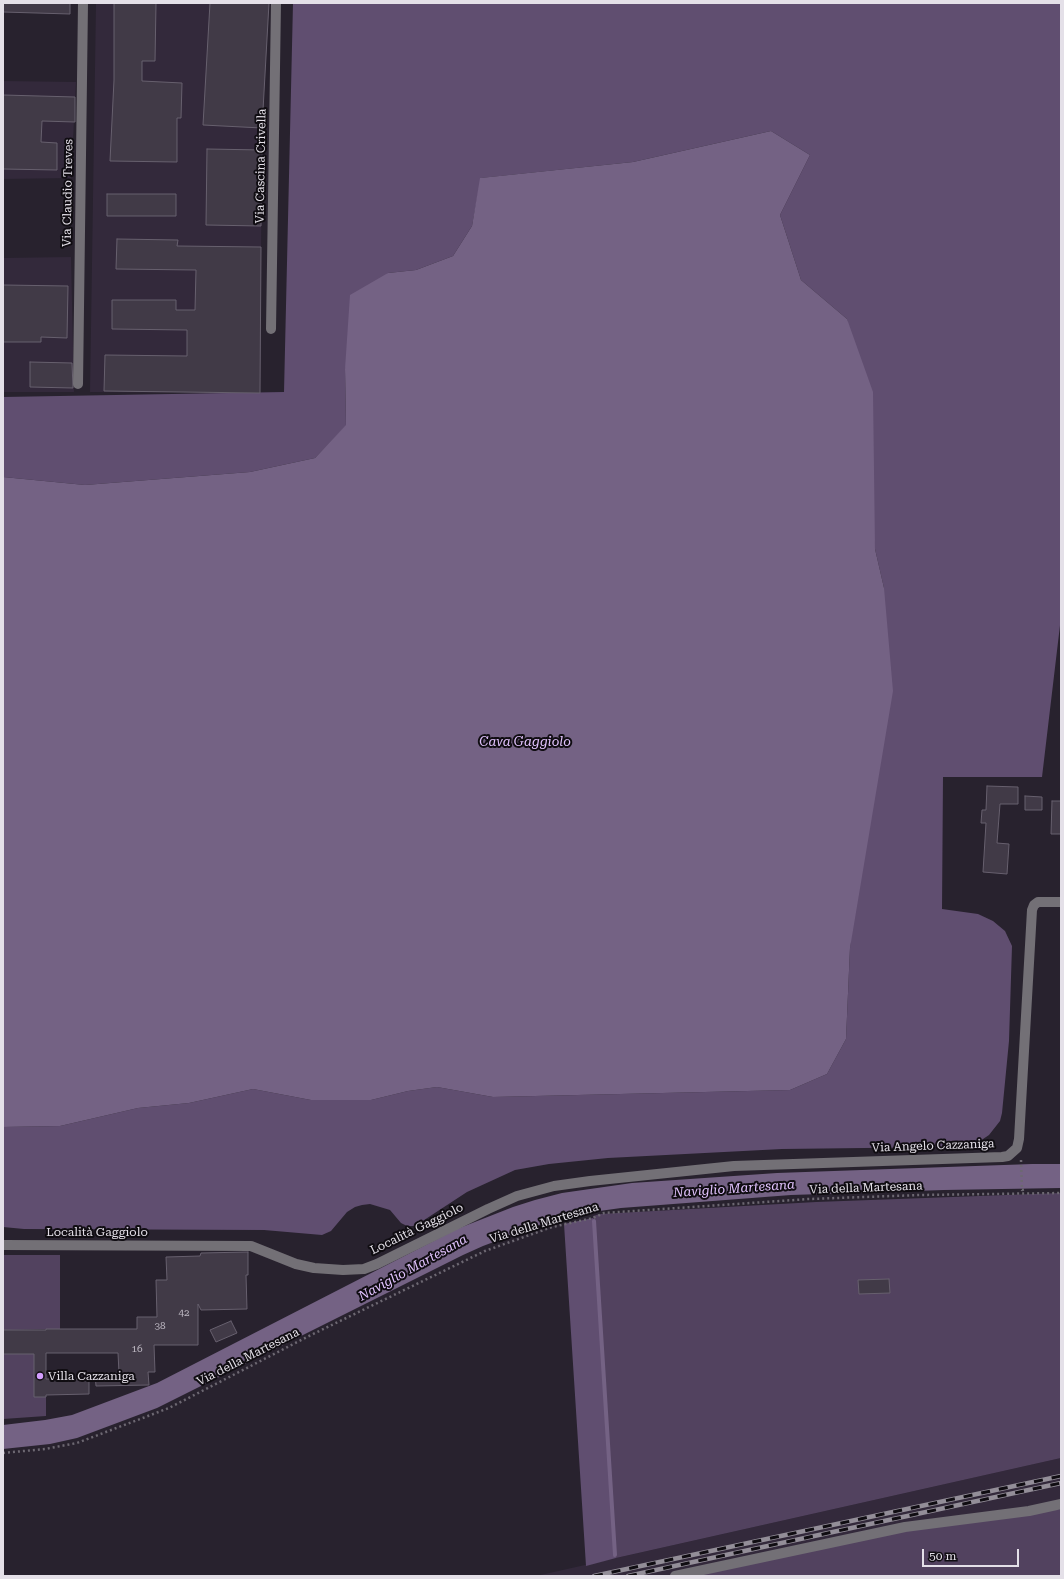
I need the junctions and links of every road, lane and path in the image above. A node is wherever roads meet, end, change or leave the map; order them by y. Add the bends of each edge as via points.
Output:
1 (83, 3) edge
2 (276, 3) edge
3 (271, 329) dead end
4 (78, 384) dead end
5 (1061, 902) edge
6 (1021, 1162) dead end
7 (648, 1175) joint
8 (1026, 1189) dead end
9 (1061, 1193) edge
10 (3, 1245) edge
11 (3, 1453) edge
12 (1061, 1504) edge
13 (675, 1576) edge

1 - 4 street, Via Claudio Treves
2 - 3 street, Via Cascina Crivella
5 - 7 street, Via Angelo Cazzaniga via 1038,902 1032,910 1018,1139 1017,1148 1013,1152 1002,1157 734,1166
6 - 8 path via 1022,1190
7 - 10 street, Località Gaggiolo via 554,1186 517,1196 364,1269 314,1268 296,1264 252,1246
9 - 11 path, Via della Martesana via 810,1199 604,1213 552,1227 485,1251 309,1336 169,1408 77,1443
12 - 13 street via 1029,1511 905,1527

